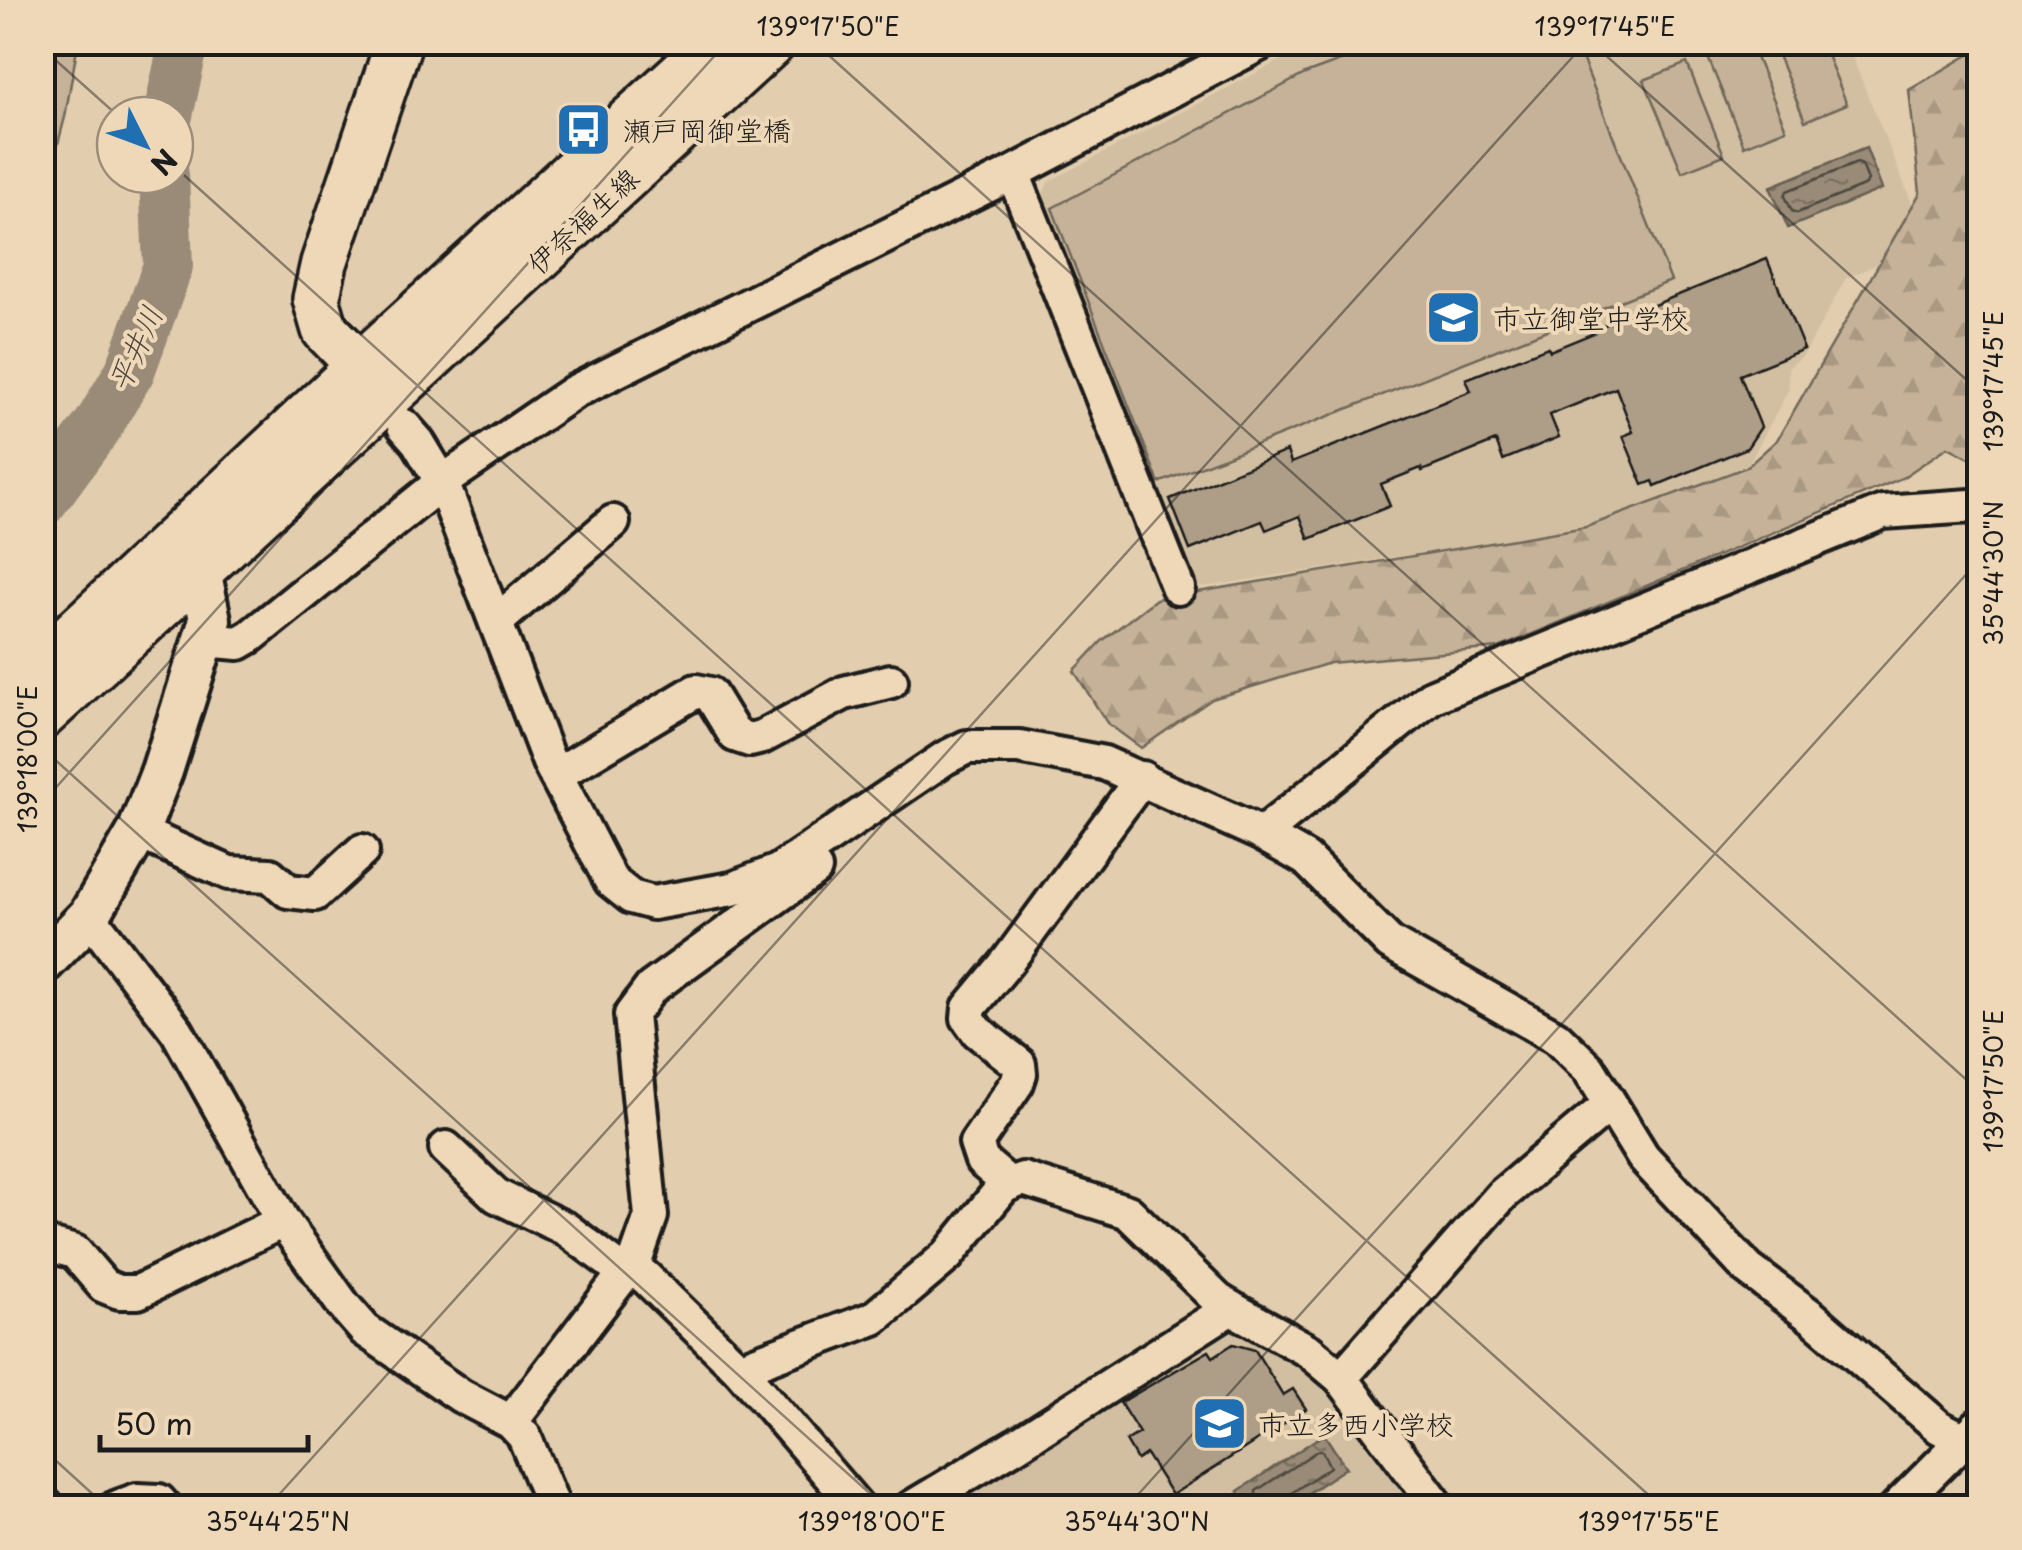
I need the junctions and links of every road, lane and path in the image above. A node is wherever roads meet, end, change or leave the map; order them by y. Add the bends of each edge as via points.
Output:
1 (399, 42) edge
2 (715, 42) edge
3 (773, 42) edge
4 (1262, 42) edge
5 (1012, 173) junction
6 (385, 396) junction
7 (442, 482) junction
8 (1980, 510) edge
9 (612, 522) dead end
10 (200, 569) junction
11 (1178, 588) dead end
12 (496, 622) junction
13 (204, 640) junction
14 (42, 663) edge
15 (891, 681) dead end
16 (42, 716) edge
17 (556, 775) junction
18 (1142, 778) junction
19 (847, 826) junction
20 (138, 832) junction
21 (1262, 834) junction
22 (362, 850) dead end
23 (90, 916) junction
24 (42, 964) edge
25 (1610, 1104) junction
26 (446, 1148) dead end
27 (1009, 1184) junction
28 (283, 1221) junction
29 (42, 1243) edge
30 (627, 1270) junction
31 (1231, 1308) junction
32 (739, 1369) junction
33 (1341, 1378) junction
34 (511, 1422) junction
35 (1972, 1432) edge
36 (42, 1502) edge
37 (48, 1508) edge
38 (115, 1508) edge
39 (165, 1508) edge
40 (554, 1508) edge
41 (858, 1508) edge
42 (912, 1508) edge
43 (1438, 1508) edge
44 (1896, 1508) edge

1 - 6 main road via 316,299 325,330
2 - 6 main road, 伊奈福生線
3 - 6 main road, 伊奈福生線
4 - 5 street
5 - 7 street via 574,392
5 - 11 street
6 - 7 street
6 - 10 main road, 伊奈福生線
6 - 14 main road, 伊奈福生線
7 - 12 street
7 - 13 street via 251,636 239,643
8 - 21 street via 1882,512 1431,697
9 - 12 street
10 - 13 street via 210,609
10 - 16 main road, 伊奈福生線
12 - 17 street
13 - 20 street
15 - 17 street via 844,694 750,740 735,735 710,694 696,691
17 - 19 street via 611,881 653,903 732,889 778,871
18 - 19 street via 1019,747 967,747
18 - 21 street
18 - 27 street via 970,1008 968,1018 978,1032 1019,1064 1017,1083 976,1143 982,1161
19 - 30 street via 822,864 651,988 631,1015 651,1216
20 - 22 street via 229,874 270,875 288,891 315,894
20 - 23 street
21 - 25 street via 1306,858 1390,943 1556,1037 1589,1069
23 - 24 street
23 - 28 street via 176,1031
25 - 33 street via 1502,1195
25 - 35 street via 1643,1157 1748,1269 1939,1427
26 - 30 street via 498,1196
27 - 31 street via 1023,1179 1128,1212
27 - 32 street via 947,1256 874,1318
28 - 29 street via 138,1292 104,1286 75,1252
28 - 34 street via 365,1330
30 - 32 street via 644,1276
30 - 34 street
31 - 33 street via 1310,1351
31 - 42 street
32 - 41 street
33 - 43 street
34 - 40 street via 524,1436
35 - 44 street
36 - 37 street
38 - 39 street via 137,1500 159,1501

